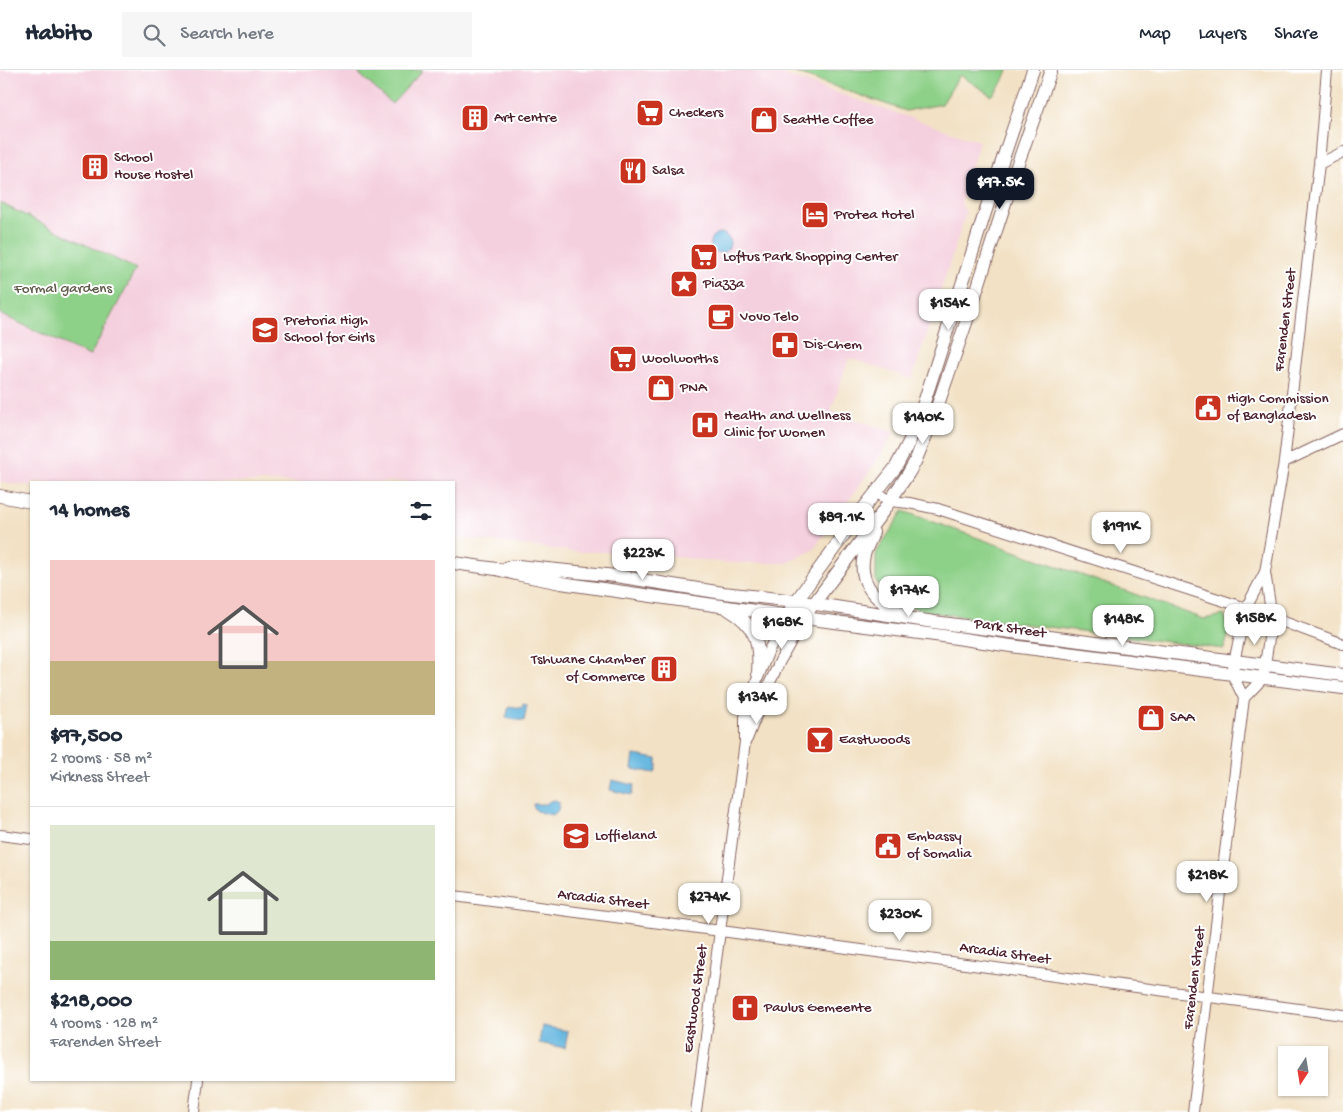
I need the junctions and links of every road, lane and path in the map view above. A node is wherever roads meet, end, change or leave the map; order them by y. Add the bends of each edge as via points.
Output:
1 (1033, 70) edge
2 (1051, 70) edge
3 (1327, 70) edge
4 (1343, 152) edge
5 (1319, 164) junction
6 (1343, 434) edge
7 (1284, 462) junction
8 (875, 492) junction
9 (0, 496) edge
10 (890, 501) junction
11 (30, 502) edge
12 (0, 505) edge
13 (30, 508) edge
14 (881, 514) junction
15 (455, 563) edge
16 (496, 568) junction
17 (1265, 572) junction
18 (796, 601) junction
19 (813, 605) junction
20 (721, 606) junction
21 (1246, 608) junction
22 (786, 616) junction
23 (804, 618) junction
24 (1272, 618) junction
25 (934, 622) junction
26 (1343, 644) edge
27 (1233, 668) junction
28 (1264, 672) junction
29 (758, 674) junction
30 (1343, 675) edge
31 (1343, 688) edge
32 (1244, 698) junction
33 (745, 742) junction
34 (0, 835) edge
35 (30, 840) edge
36 (455, 896) edge
37 (721, 931) junction
38 (1208, 997) junction
39 (1343, 1015) edge
40 (198, 1081) edge
41 (194, 1112) edge
42 (696, 1112) edge
43 (1193, 1112) edge

1 - 8 street via 916,427 897,466
2 - 10 street via 934,416 915,462
3 - 5 street, Farenden Street
4 - 5 street
5 - 7 street, Farenden Street
6 - 7 street
7 - 17 street, Farenden Street
8 - 10 street
8 - 18 street
9 - 11 street
10 - 14 street
10 - 21 street via 952,513
12 - 13 street
14 - 19 street
14 - 25 street via 864,555 866,581 873,594 886,606
15 - 16 street, Park Street
16 - 18 street, Park Street via 518,566 616,576
16 - 20 street, Park Street via 562,583
17 - 21 street, Farenden Street
17 - 24 street, Farenden Street
18 - 19 street, Park Street
18 - 22 street
19 - 23 street
19 - 25 street, Park Street
20 - 22 street, Park Street
20 - 29 street via 740,617 754,634 759,657
21 - 24 street
21 - 27 street, Farenden Street
22 - 23 street, Park Street
22 - 29 street, Eastwood Street
23 - 27 street, Park Street via 1011,646
23 - 33 street, Eastwood Street via 780,661
24 - 26 street
24 - 28 street, Farenden Street
25 - 27 street, Park Street
27 - 28 street, Park Street
27 - 32 street
28 - 30 street, Park Street
28 - 31 street, Park Street
28 - 32 street
29 - 33 street, Eastwood Street via 747,707
32 - 38 street, Farenden Street
33 - 37 street, Eastwood Street
34 - 35 street
36 - 37 street, Arcadia Street
37 - 38 street, Arcadia Street
37 - 42 street, Eastwood Street
38 - 39 street, Arcadia Street
38 - 43 street, Farenden Street
40 - 41 street

